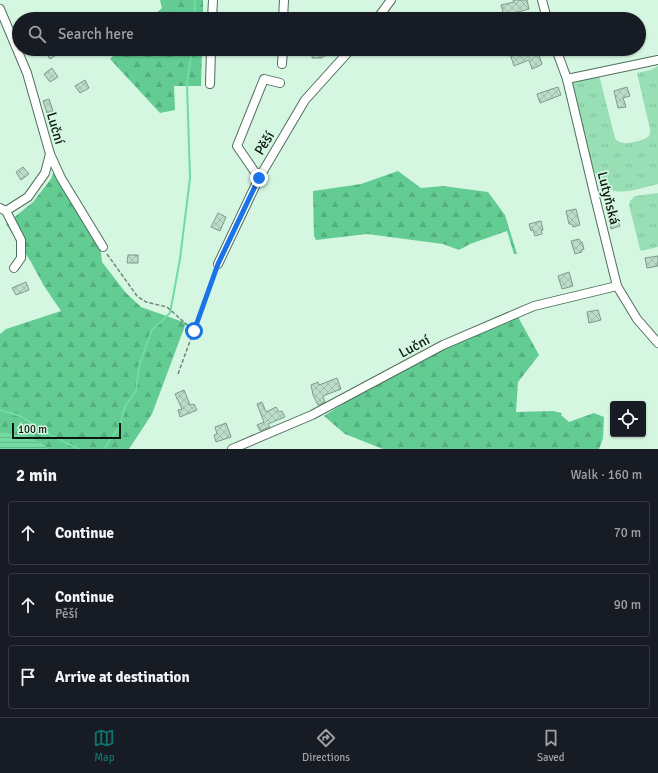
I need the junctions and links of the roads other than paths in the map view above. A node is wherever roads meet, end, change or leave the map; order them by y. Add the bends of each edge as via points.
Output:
1 (213, 0) edge
2 (284, 0) edge
3 (391, 0) edge
4 (542, 0) edge
5 (0, 8) edge
6 (212, 12) edge
7 (283, 12) edge
8 (382, 12) edge
9 (545, 12) edge
10 (12, 37) edge
11 (20, 56) edge
12 (211, 56) edge
13 (283, 56) edge
14 (345, 56) edge
15 (559, 56) edge
16 (658, 60) edge
17 (282, 64) dead end
18 (567, 79) junction
19 (280, 83) dead end
20 (210, 84) dead end
21 (50, 154) junction
22 (259, 178) junction
23 (3, 210) edge
24 (103, 247) road end
25 (218, 264) road end
26 (14, 268) dead end
27 (617, 286) junction
28 (658, 343) edge
29 (232, 449) edge

1 - 6 street
2 - 7 street
3 - 8 street
4 - 9 street
5 - 10 street, Luční
11 - 21 street, Luční
12 - 20 street
13 - 17 street
14 - 22 street, Pěší via 305,100
15 - 18 street, Lutyňská
16 - 18 street
18 - 27 street, Lutyňská
19 - 22 street via 264,79 236,146
21 - 23 street via 45,173 28,197
21 - 24 street, Luční via 61,178
22 - 25 street, Pěší
23 - 26 street via 21,240 21,258
27 - 28 street, Lutyňská via 637,319
27 - 29 street, Luční via 534,306 443,345 312,415

